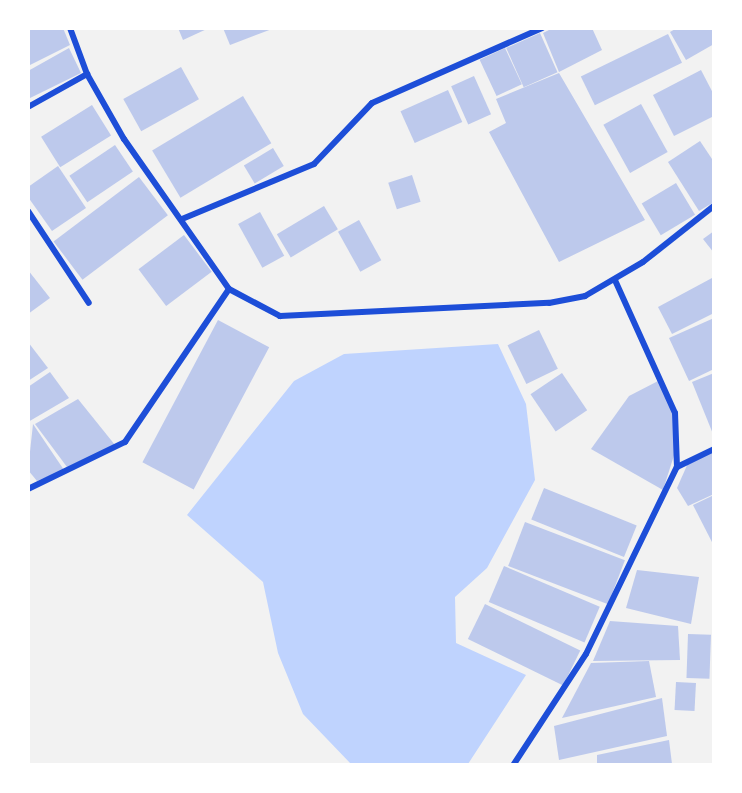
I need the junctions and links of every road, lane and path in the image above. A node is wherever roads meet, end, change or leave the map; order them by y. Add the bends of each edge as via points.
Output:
1 (70, 28) edge
2 (542, 28) edge
3 (87, 74) junction
4 (28, 107) edge
5 (714, 206) edge
6 (28, 211) edge
7 (182, 219) junction
8 (615, 280) junction
9 (229, 289) junction
10 (89, 303) dead end
11 (714, 449) edge
12 (677, 467) junction
13 (28, 489) edge
14 (514, 765) edge

1 - 3 street
2 - 7 street via 372,103 314,164
3 - 4 street
3 - 7 street via 144,171
5 - 8 street
6 - 10 street
7 - 9 street
8 - 9 street via 585,296 549,303 298,316 260,310
8 - 12 street via 675,413
9 - 13 street via 125,442
11 - 12 street
12 - 14 street via 586,654

